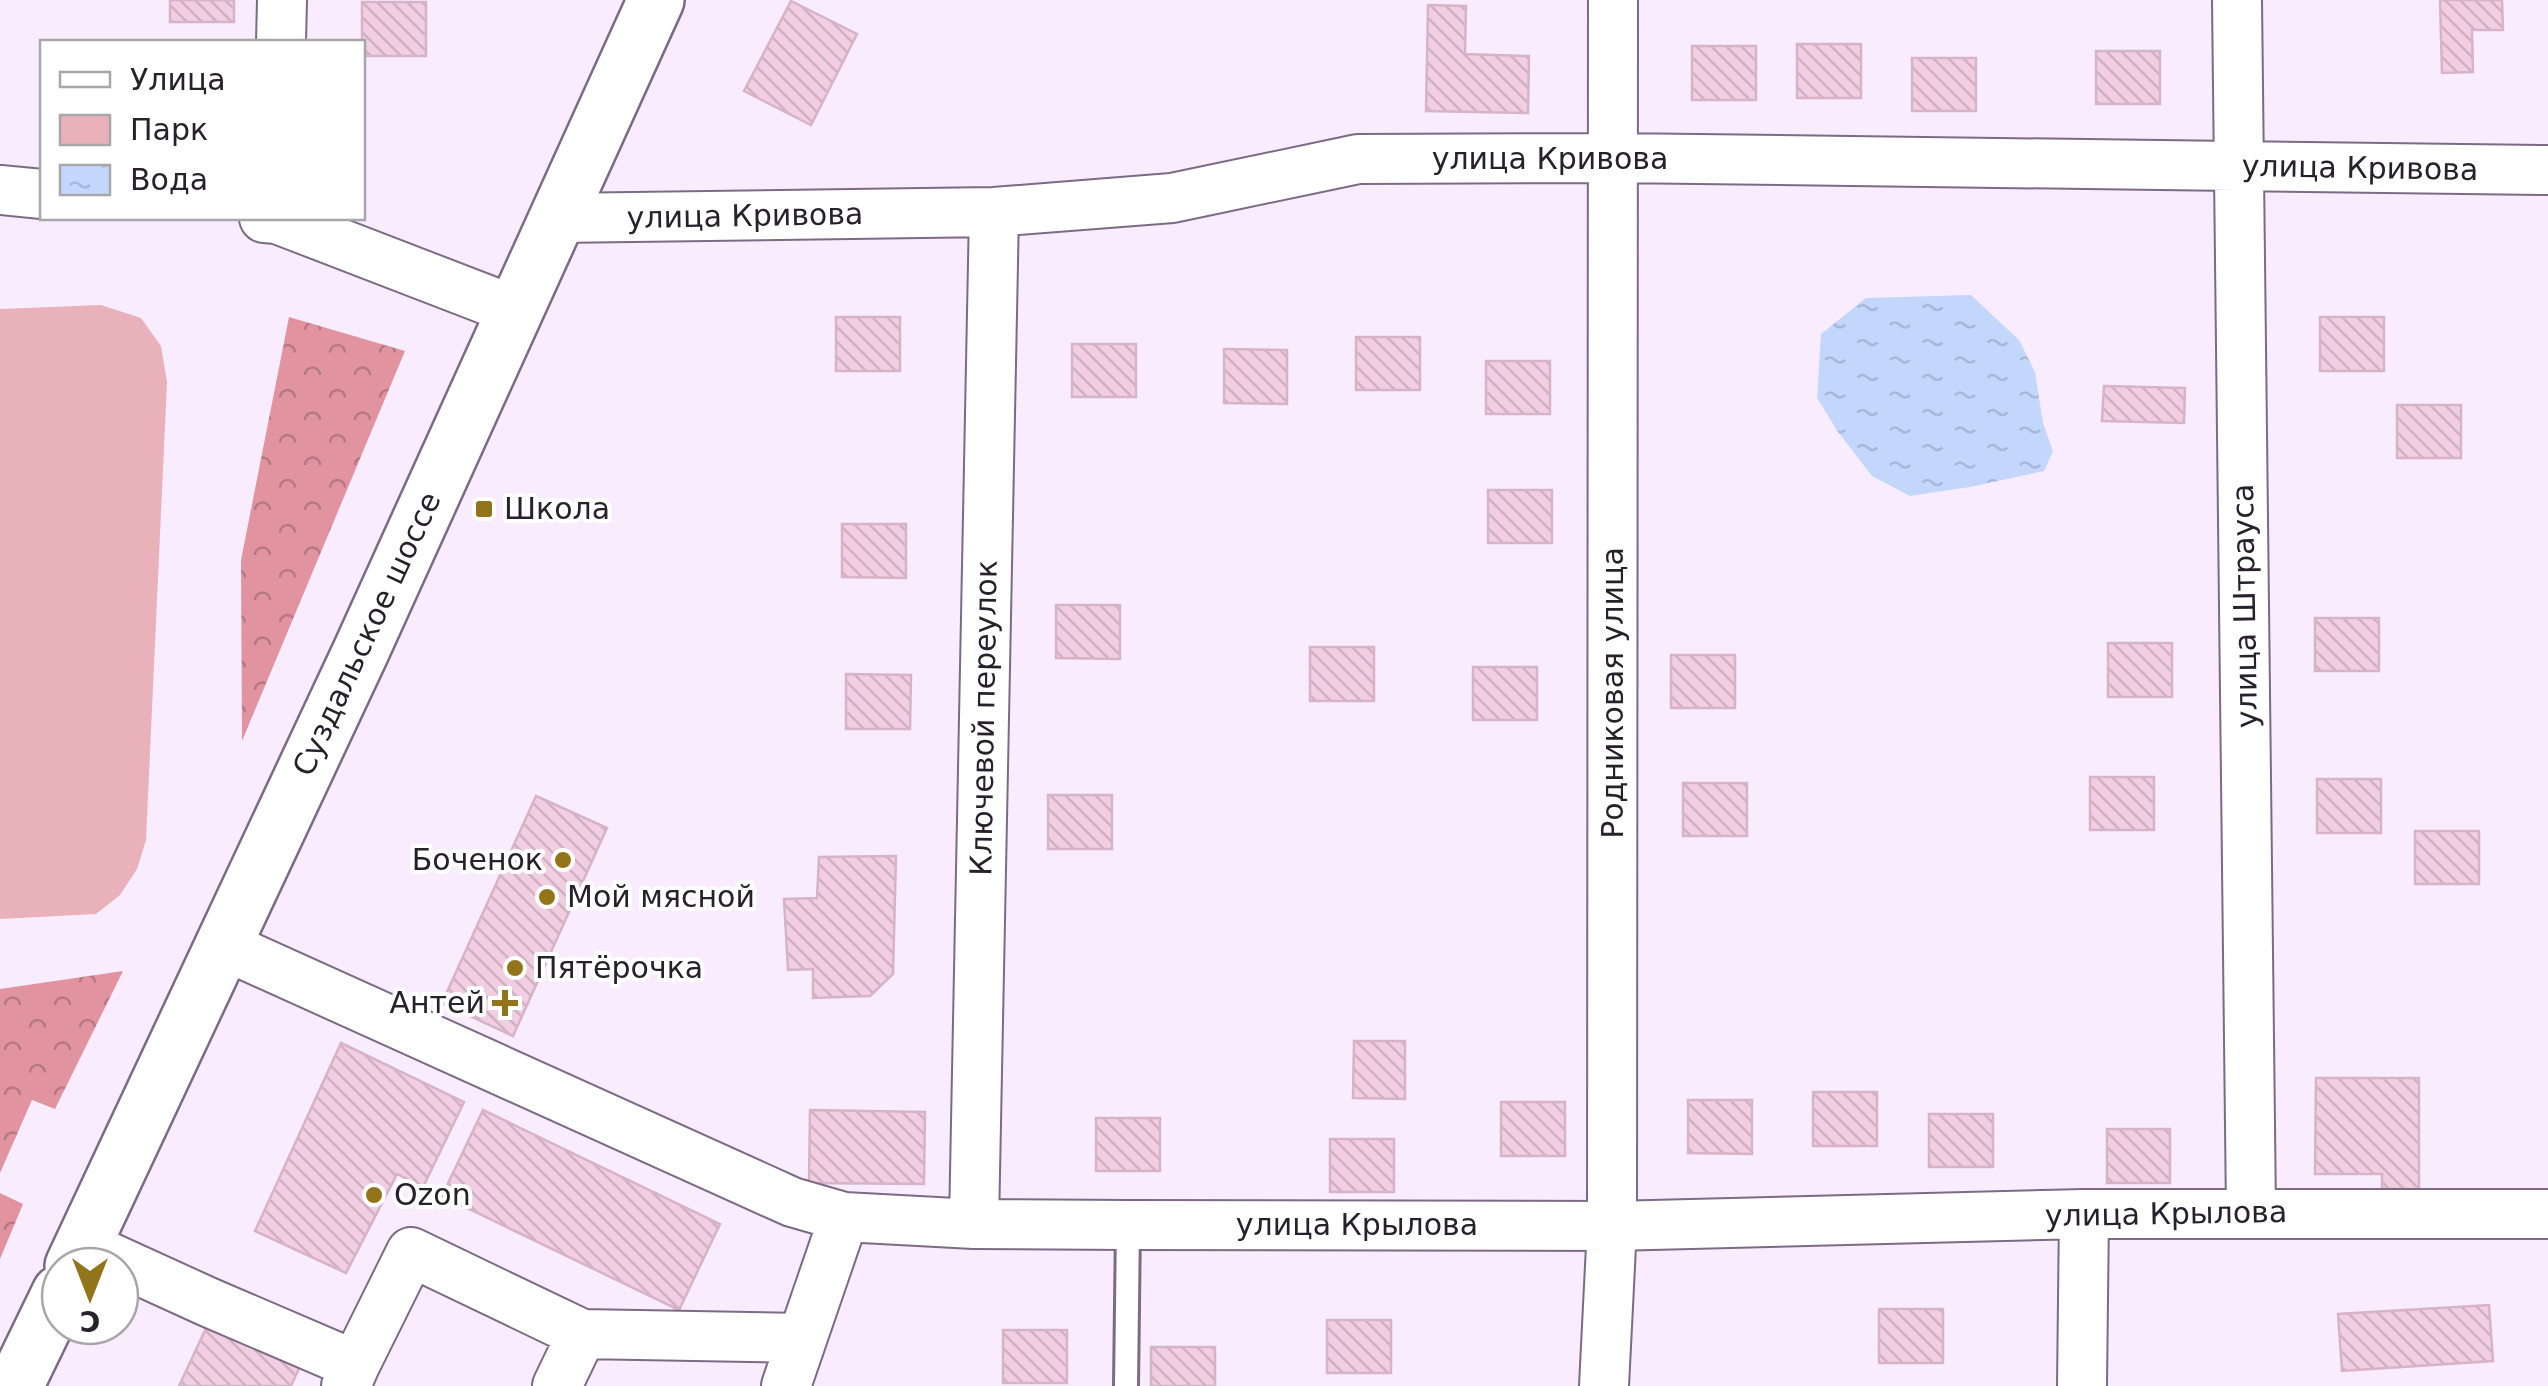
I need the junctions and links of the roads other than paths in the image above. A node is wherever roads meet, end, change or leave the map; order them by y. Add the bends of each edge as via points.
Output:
1 (282, 0) edge
2 (656, 0) edge
3 (1614, 0) edge
4 (2238, 0) edge
5 (281, 40) edge
6 (1615, 158) junction
7 (2241, 167) junction
8 (2548, 170) edge
9 (0, 190) edge
10 (40, 194) edge
11 (994, 212) junction
12 (558, 218) junction
13 (278, 220) edge
14 (516, 310) junction
15 (223, 945) junction
16 (2251, 1212) junction
17 (2084, 1214) junction
18 (2548, 1214) edge
19 (844, 1217) junction
20 (974, 1224) junction
21 (1128, 1225) junction
22 (1612, 1226) junction
23 (82, 1246) edge
24 (140, 1286) edge
25 (40, 1334) edge
26 (582, 1334) junction
27 (802, 1338) junction
28 (351, 1376) edge
29 (15, 1386) edge
30 (557, 1386) edge
31 (786, 1386) edge
32 (1126, 1386) edge
33 (1604, 1386) edge
34 (2082, 1386) edge

1 - 5 street
2 - 12 main road, Суздальское шоссе
3 - 6 street, Родниковая улица
4 - 7 street, улица Штрауса
6 - 7 street, улица Кривова
6 - 11 street, улица Кривова via 1358,159 1172,198
6 - 22 street, Родниковая улица
7 - 8 street, улица Кривова
7 - 16 street, улица Штрауса
9 - 10 street
11 - 12 street, улица Кривова
11 - 20 street, Ключевой переулок
12 - 14 main road, Суздальское шоссе
13 - 14 street
14 - 15 main road, Суздальское шоссе
15 - 19 street, улица Крылова via 792,1202
15 - 23 main road, Суздальское шоссе
16 - 17 street, улица Крылова
16 - 18 street, улица Крылова
17 - 22 street, улица Крылова
17 - 34 street
19 - 20 street, улица Крылова
19 - 27 street
20 - 21 street, улица Крылова
21 - 22 street, улица Крылова
21 - 32 lane
22 - 33 street, Родниковая улица
24 - 28 street via 224,1309
25 - 29 main road, Суздальское шоссе
26 - 27 street
26 - 28 street via 410,1252
26 - 30 street
27 - 31 street

